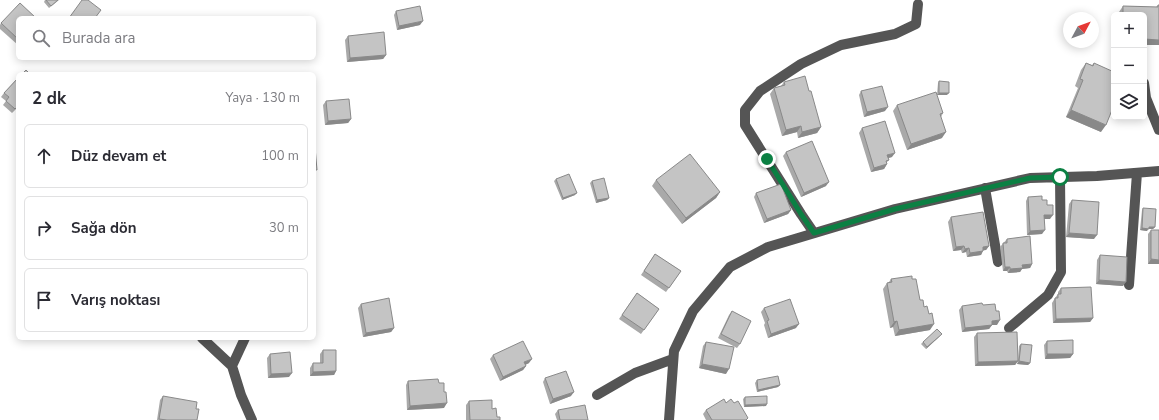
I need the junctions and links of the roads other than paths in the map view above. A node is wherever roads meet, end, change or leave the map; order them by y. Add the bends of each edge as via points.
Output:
1 (918, 4) dead end
2 (1144, 84) edge
3 (1159, 130) edge
4 (1159, 171) edge
5 (1137, 173) junction
6 (1060, 177) junction
7 (985, 188) junction
8 (814, 233) junction
9 (998, 262) dead end
10 (1129, 285) dead end
11 (1009, 328) dead end
12 (204, 340) edge
13 (244, 340) edge
14 (673, 359) junction
15 (232, 366) junction
16 (597, 394) dead end
17 (252, 420) edge
18 (669, 420) edge

1 - 8 street via 916,24 895,34 841,45 801,64 760,91 745,110 745,126
2 - 3 street via 1146,98
4 - 5 street
5 - 6 street
5 - 10 street
6 - 7 street via 1030,178
6 - 11 street via 1061,272 1048,296
7 - 8 street via 895,209
7 - 9 street
8 - 14 street via 768,247 730,267 693,311 674,351
12 - 15 street
13 - 15 street
14 - 16 street via 635,373
14 - 18 street
15 - 17 street

